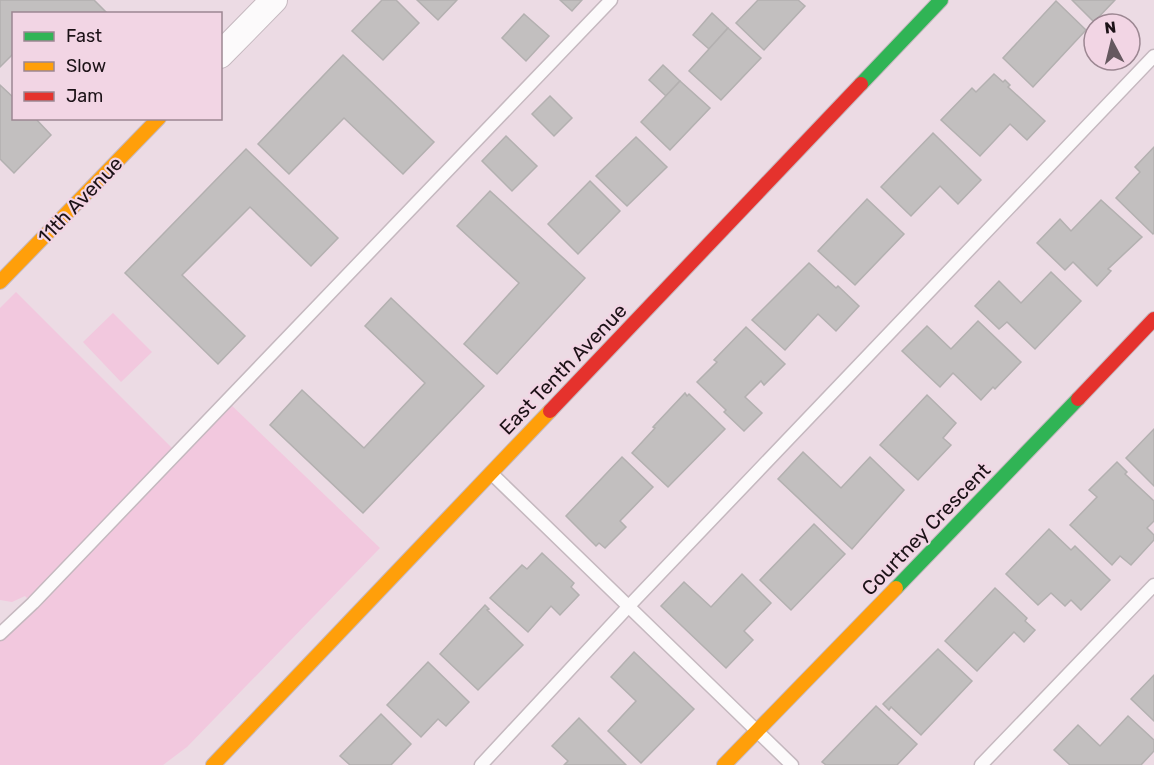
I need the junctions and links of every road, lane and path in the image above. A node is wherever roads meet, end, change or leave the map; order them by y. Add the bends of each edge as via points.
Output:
1 (274, 0) edge
2 (611, 0) edge
3 (941, 0) edge
4 (222, 53) edge
5 (1154, 56) edge
6 (157, 120) edge
7 (0, 282) edge
8 (1154, 319) edge
9 (491, 473) junction
10 (1154, 585) edge
11 (628, 607) junction
12 (0, 634) edge
13 (756, 730) junction
14 (213, 765) edge
15 (481, 765) edge
16 (724, 765) edge
17 (792, 765) edge
18 (981, 765) edge

1 - 4 street
2 - 12 lane
3 - 9 main road, East Tenth Avenue
5 - 11 lane
6 - 7 main road, 11th Avenue
8 - 13 main road, Courtney Crescent
9 - 11 lane
9 - 14 main road, East Tenth Avenue
10 - 18 lane
11 - 13 lane
11 - 15 lane
13 - 16 main road, Courtney Crescent
13 - 17 lane

